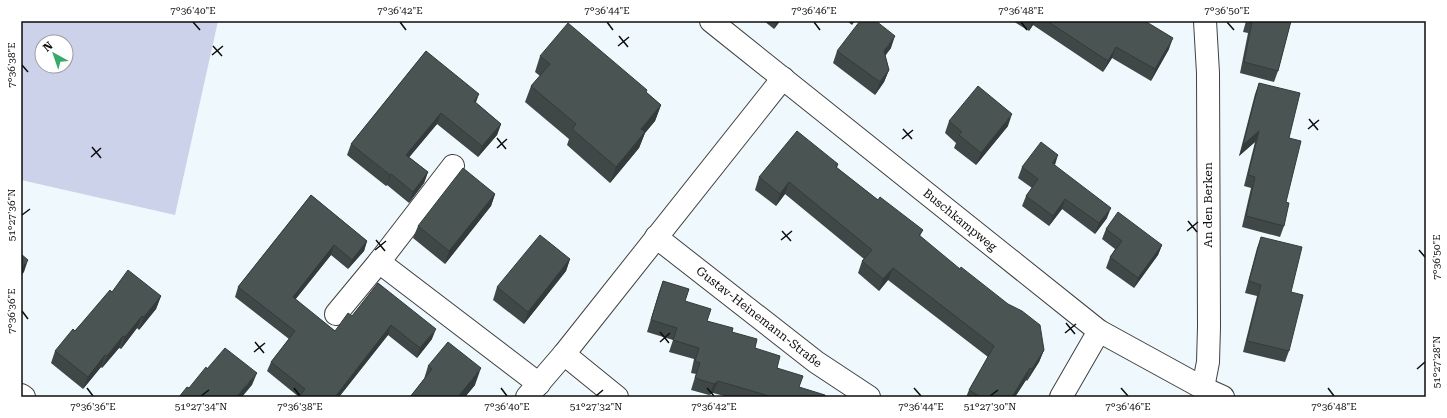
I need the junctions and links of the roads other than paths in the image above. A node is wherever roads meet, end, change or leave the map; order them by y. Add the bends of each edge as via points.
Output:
1 (711, 21) edge
2 (1205, 21) edge
3 (783, 78) junction
4 (454, 166) dead end
5 (656, 237) junction
6 (379, 262) junction
7 (336, 314) dead end
8 (1099, 331) junction
9 (564, 354) junction
10 (1203, 388) junction
11 (533, 390) edge
12 (21, 395) edge
13 (866, 396) edge
14 (24, 397) edge
15 (617, 397) edge
16 (1061, 397) edge
17 (1223, 397) edge

1 - 3 street, Buschkampweg
2 - 10 street, An den Berken via 1208,73 1209,327 1208,362
3 - 5 street
3 - 8 street, Buschkampweg
4 - 6 street
5 - 9 street
5 - 13 street, Gustav-Heinemann-Straße via 816,362
6 - 7 street
6 - 11 street
8 - 10 street, Buschkampweg
8 - 16 street
9 - 11 street
9 - 15 street
10 - 17 street, Buschkampweg
12 - 14 street

